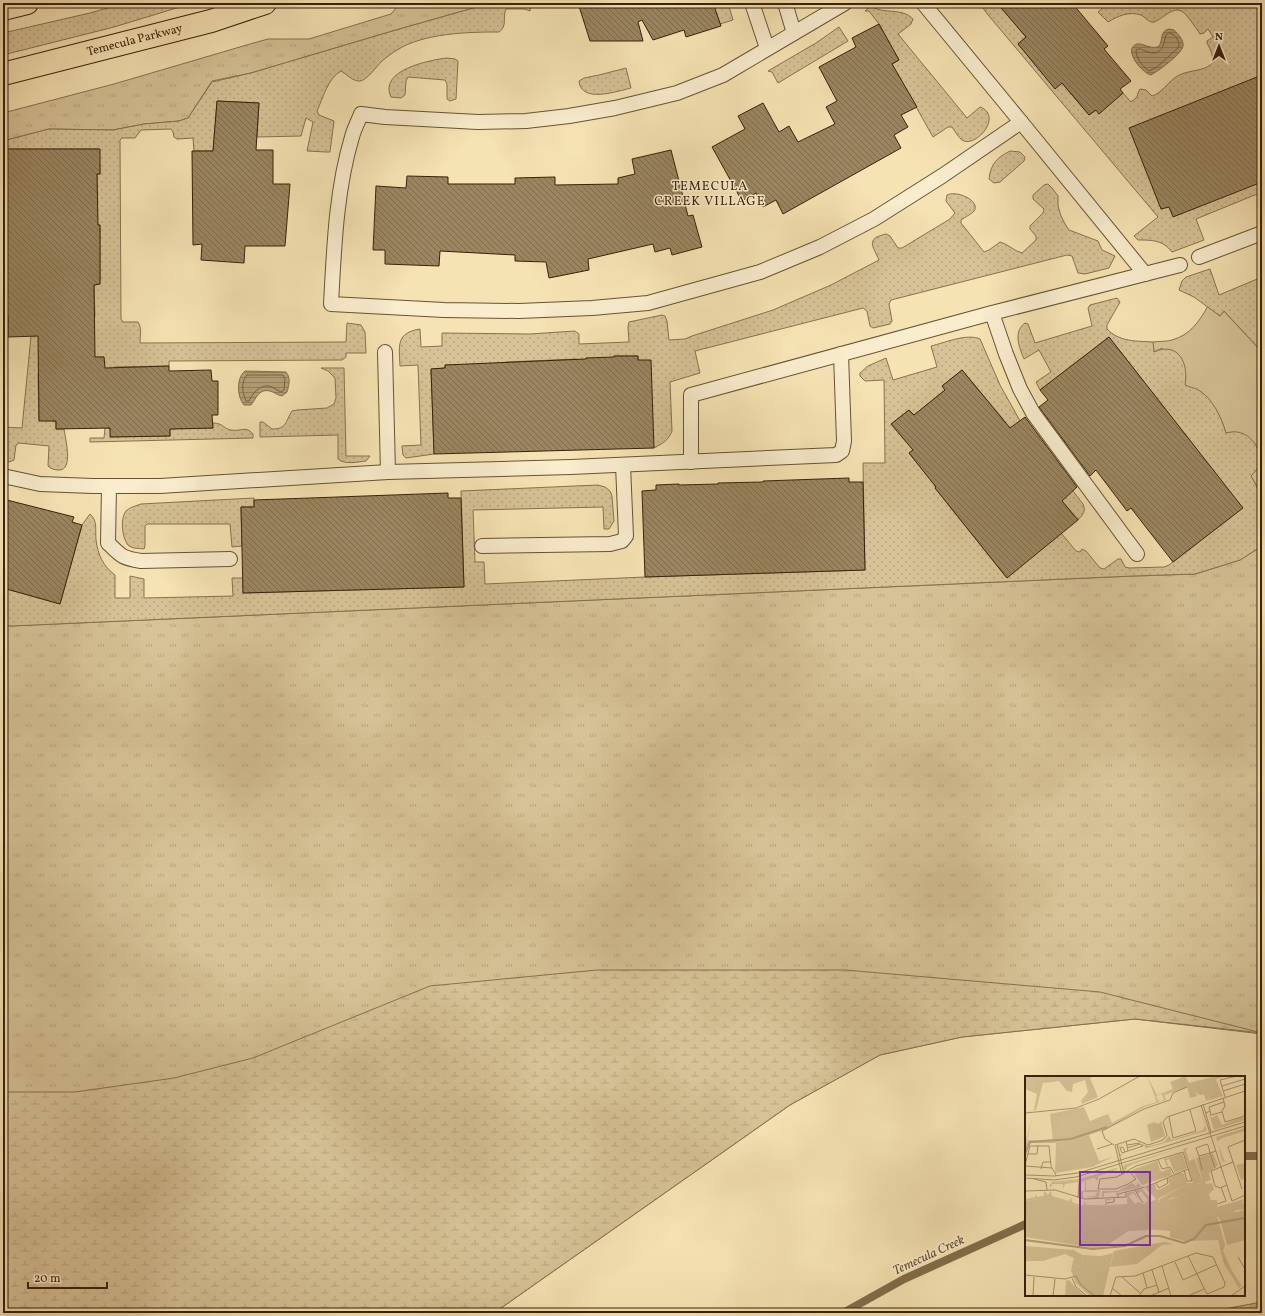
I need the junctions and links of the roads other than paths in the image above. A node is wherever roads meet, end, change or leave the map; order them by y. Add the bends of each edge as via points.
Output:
1 (26, 3) edge
2 (265, 3) edge
3 (752, 3) edge
4 (785, 3) edge
5 (845, 3) edge
6 (923, 3) edge
7 (3, 9) edge
8 (794, 33) junction
9 (767, 48) junction
10 (3, 74) edge
11 (1021, 122) junction
12 (1262, 233) edge
13 (1199, 257) dead end
14 (1180, 265) dead end
15 (1145, 274) junction
16 (992, 313) junction
17 (385, 352) dead end
18 (841, 354) junction
19 (691, 462) junction
20 (623, 465) junction
21 (388, 472) junction
22 (3, 476) edge
23 (109, 486) junction
24 (482, 546) dead end
25 (1137, 554) dead end
26 (230, 559) dead end

1 - 7 main road
2 - 10 main road, Temecula Parkway via 211,21
3 - 9 lane
4 - 8 lane
5 - 8 lane
6 - 11 lane
8 - 9 lane
9 - 11 lane via 723,75 677,92 615,108 569,116 526,121 478,122 361,114 352,137 343,174 334,244 331,304 519,312 648,303 760,272 820,247 874,219
11 - 15 lane
12 - 13 lane
14 - 15 lane
15 - 16 lane
16 - 18 lane
16 - 25 lane via 1020,389 1033,413
17 - 21 lane
18 - 19 lane via 691,395
18 - 19 lane via 844,441 842,451 836,455
19 - 20 lane
20 - 21 lane
20 - 24 lane via 626,536 622,541 610,544
21 - 23 lane via 160,486
22 - 23 lane via 40,484
23 - 26 lane via 108,543 127,559

